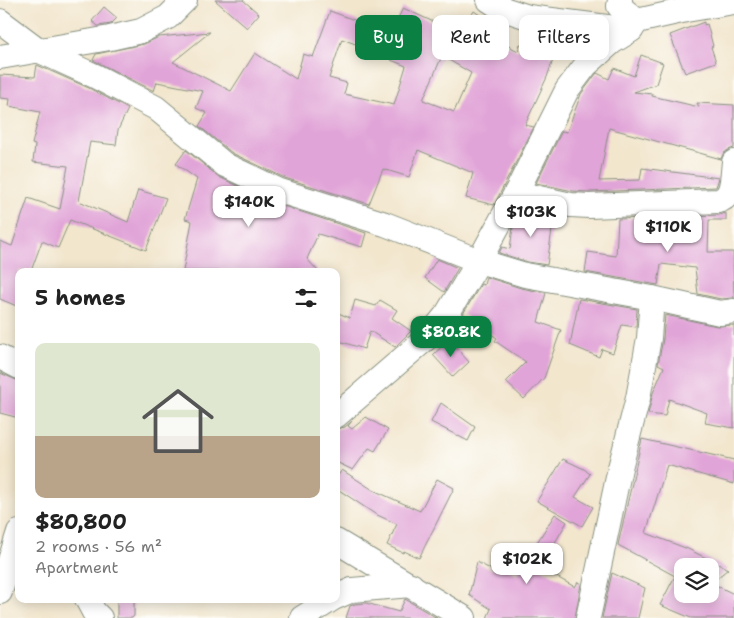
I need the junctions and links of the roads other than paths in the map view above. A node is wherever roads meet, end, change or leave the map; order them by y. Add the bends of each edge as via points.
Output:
1 (185, 0) edge
2 (489, 0) edge
3 (620, 0) edge
4 (734, 2) edge
5 (0, 21) edge
6 (634, 26) junction
7 (40, 51) junction
8 (0, 57) edge
9 (734, 162) edge
10 (516, 193) junction
11 (479, 261) junction
12 (652, 298) junction
13 (734, 311) edge
14 (0, 357) edge
15 (15, 366) edge
16 (340, 413) edge
17 (340, 543) edge
18 (15, 545) edge
19 (411, 585) junction
20 (0, 592) edge
21 (340, 595) edge
22 (89, 603) edge
23 (326, 603) edge
24 (100, 618) edge
25 (302, 618) edge
26 (464, 618) edge
27 (588, 618) edge

1 - 7 street via 168,17 140,31
2 - 6 street via 503,9 528,17
3 - 6 street via 619,6
4 - 6 street via 686,10
5 - 7 street
6 - 10 street via 592,59 567,90
7 - 8 street
7 - 11 street via 156,108 225,165 249,177 280,191 385,224
9 - 10 street via 729,195 718,201 589,206
10 - 11 street
11 - 12 street via 525,275
11 - 16 street via 447,314 429,336
12 - 13 street via 720,313
12 - 27 street via 649,338 638,398
14 - 15 street
17 - 19 street
18 - 20 street
19 - 21 street via 352,590
19 - 26 street
22 - 24 street
23 - 25 street

